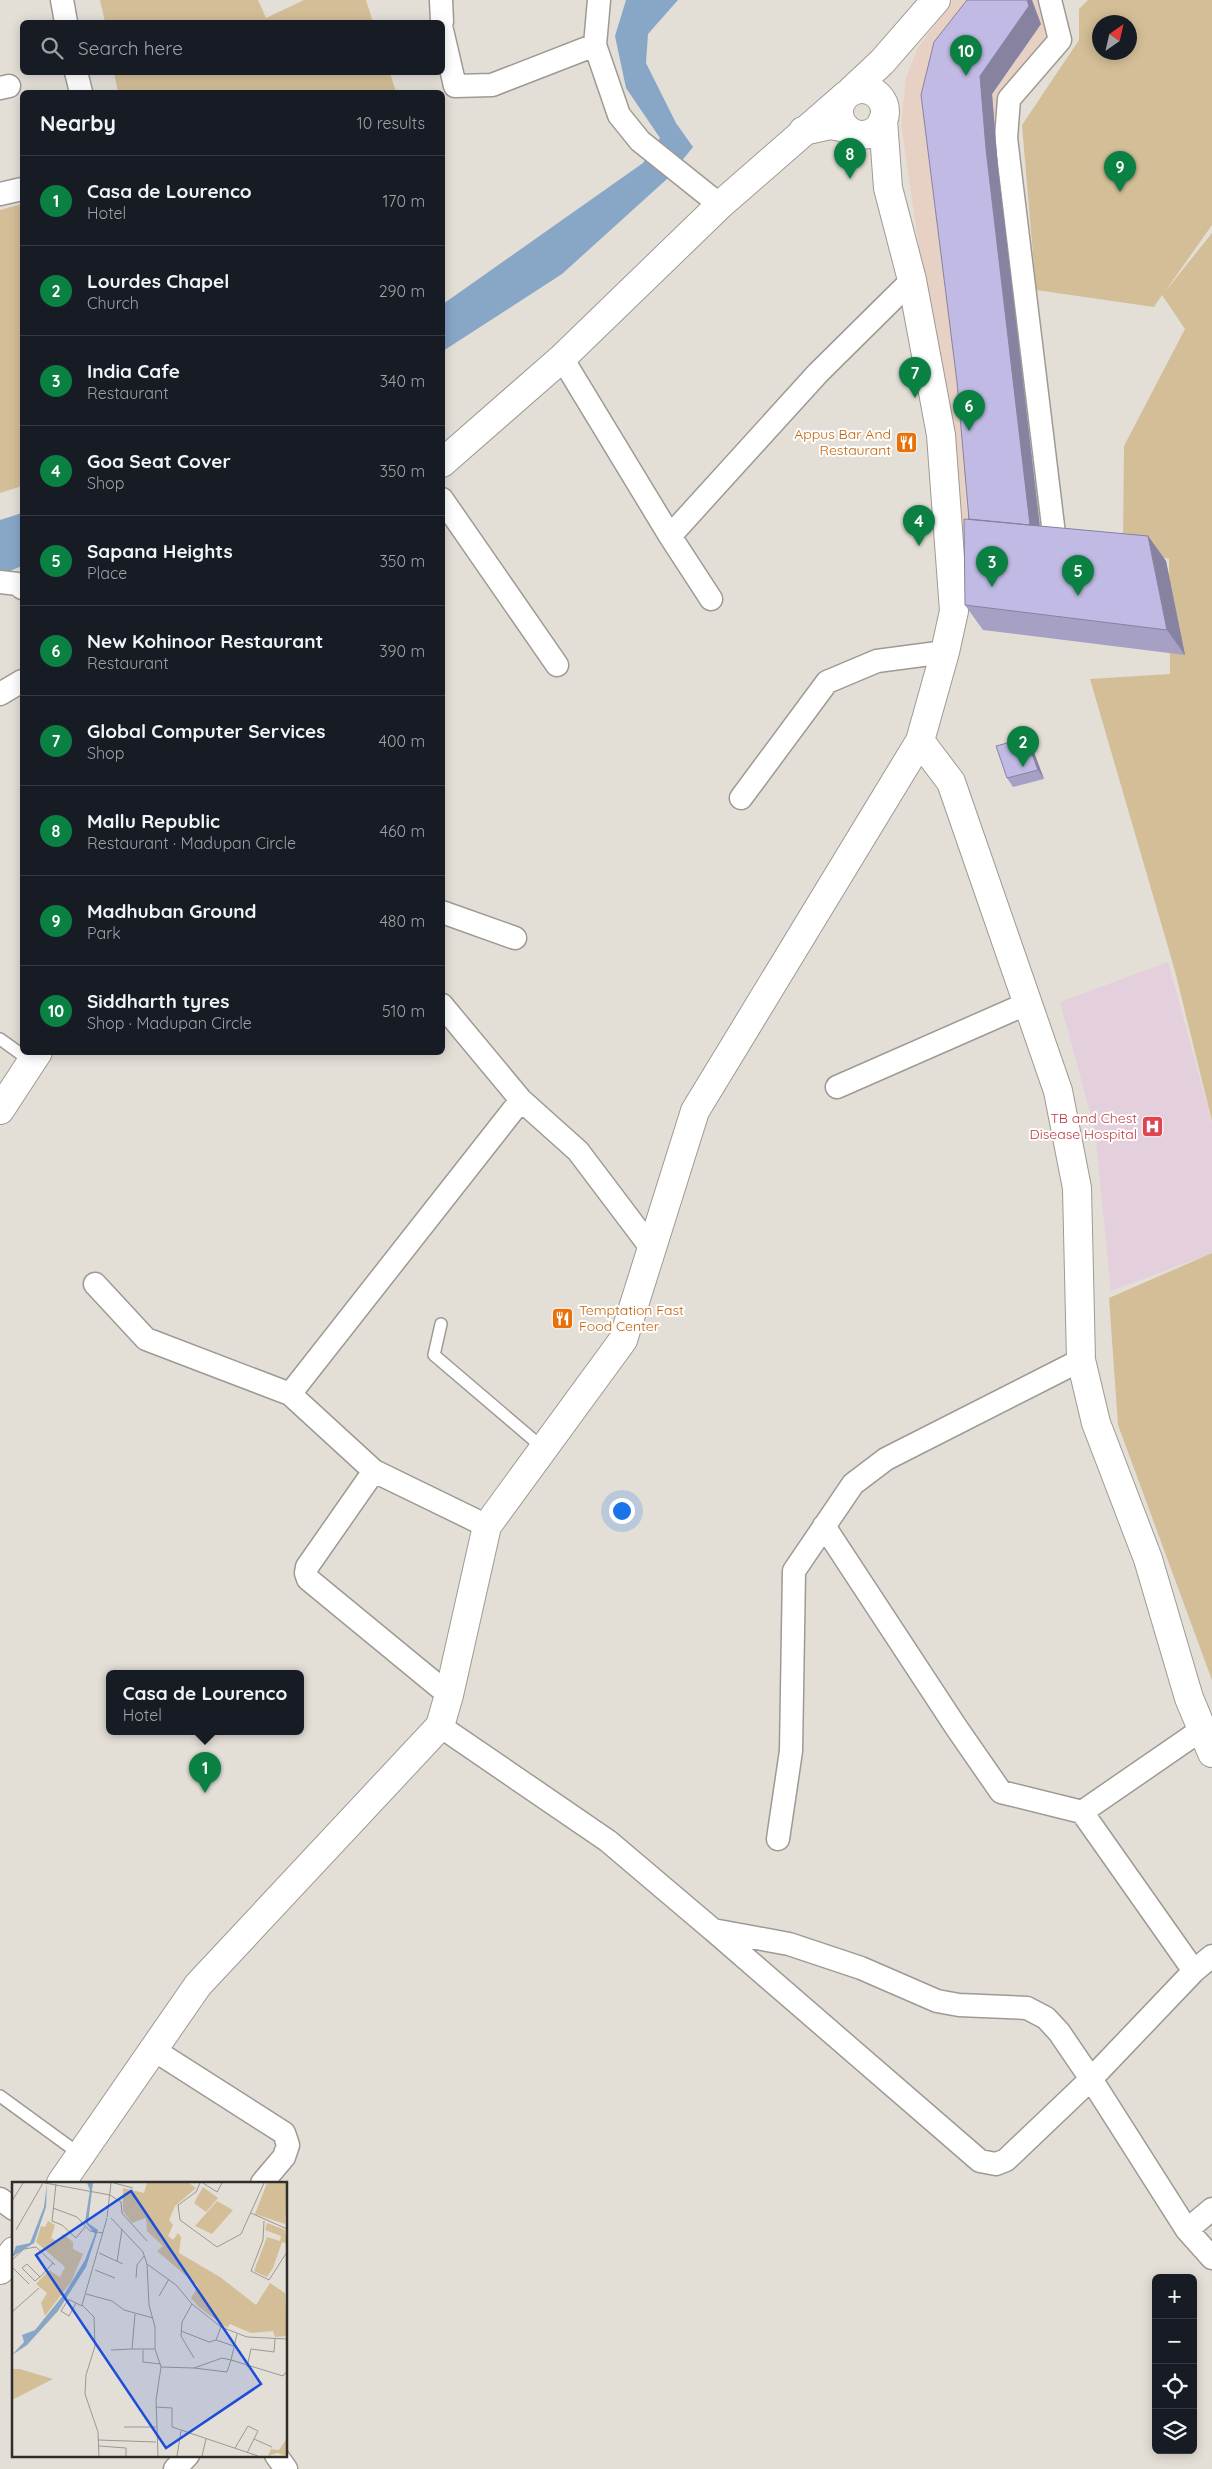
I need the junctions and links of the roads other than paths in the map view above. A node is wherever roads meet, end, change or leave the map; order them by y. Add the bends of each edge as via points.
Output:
1 (62, 0) edge
2 (441, 0) edge
3 (599, 0) edge
4 (936, 0) edge
5 (1050, 0) edge
6 (66, 20) edge
7 (442, 20) edge
8 (910, 31) junction
9 (445, 43) edge
10 (595, 45) junction
11 (77, 75) edge
12 (80, 90) edge
13 (849, 93) junction
14 (883, 111) junction
15 (802, 131) junction
16 (850, 131) junction
17 (888, 188) junction
18 (20, 189) edge
19 (0, 194) edge
20 (720, 204) junction
21 (912, 280) junction
22 (562, 358) junction
23 (445, 460) edge
24 (445, 502) edge
25 (1054, 534) edge
26 (670, 536) junction
27 (0, 582) edge
28 (20, 586) edge
29 (712, 599) dead end
30 (945, 652) junction
31 (557, 665) dead end
32 (20, 682) edge
33 (0, 694) edge
34 (920, 741) junction
35 (741, 798) dead end
36 (445, 913) edge
37 (515, 938) dead end
38 (1026, 1004) junction
39 (445, 1009) edge
40 (0, 1039) edge
41 (20, 1049) edge
42 (35, 1057) edge
43 (837, 1087) dead end
44 (521, 1100) junction
45 (0, 1110) edge
46 (652, 1249) junction
47 (95, 1284) dead end
48 (441, 1324) dead end
49 (1081, 1360) junction
50 (290, 1394) junction
51 (543, 1448) junction
52 (374, 1471) junction
53 (487, 1526) junction
54 (824, 1526) junction
55 (449, 1695) junction
56 (440, 1726) junction
57 (1207, 1742) edge
58 (1082, 1812) junction
59 (778, 1839) dead end
60 (713, 1930) junction
61 (1212, 1956) edge
62 (1194, 1971) junction
63 (154, 2050) junction
64 (1091, 2078) junction
65 (0, 2096) edge
66 (81, 2154) junction
67 (63, 2182) edge
68 (263, 2182) edge
69 (0, 2199) edge
70 (12, 2207) edge
71 (1212, 2209) edge
72 (1188, 2230) junction
73 (12, 2254) edge
74 (1212, 2258) edge
75 (0, 2270) edge
76 (187, 2456) edge
77 (277, 2456) edge
78 (175, 2469) edge
79 (286, 2469) edge

1 - 6 street
2 - 7 street
3 - 10 street
4 - 8 main road
5 - 25 street via 1060,40 1009,99 1006,138
8 - 13 main road
8 - 14 main road
9 - 10 street via 455,86 492,85
10 - 20 street via 619,115 640,141
11 - 12 street
13 - 14 main road via 870,90 878,95
13 - 15 main road
13 - 16 main road via 840,103 838,112 840,121
14 - 16 main road via 871,133
14 - 17 main road
15 - 16 main road via 830,125
15 - 20 main road
16 - 17 main road
17 - 21 main road
18 - 19 street
20 - 22 main road
21 - 26 street via 818,373
21 - 30 main road via 940,435 954,611
22 - 23 main road
22 - 26 street
24 - 31 street
26 - 29 street
27 - 28 street
30 - 34 main road
30 - 35 street via 877,661 827,682
32 - 33 street
34 - 38 main road via 951,782
34 - 46 main road via 695,1111
36 - 37 street
38 - 43 street
38 - 49 main road via 1058,1090 1077,1188
39 - 44 street
40 - 41 lane
42 - 45 main road
44 - 46 street via 578,1151
44 - 50 street
46 - 51 main road via 623,1340
47 - 50 street via 146,1339
48 - 51 lane via 434,1355
49 - 54 street via 886,1459 853,1484
49 - 57 main road via 1096,1423 1148,1559 1189,1698
50 - 52 street
51 - 53 main road
52 - 53 street
52 - 55 street via 307,1567 308,1579
53 - 55 main road
54 - 58 street via 1001,1792
54 - 59 street via 794,1570 791,1751
55 - 56 main road
56 - 60 street via 608,1841
56 - 63 main road via 198,1985
57 - 58 street
58 - 62 street
60 - 64 street via 790,1944 860,1968 937,2001 1027,2008 1046,2018 1059,2032
60 - 64 street via 980,2161 996,2164 1006,2160
61 - 62 street
62 - 64 street
63 - 66 main road
63 - 68 street via 284,2133 288,2145 284,2156
64 - 72 street
65 - 66 lane
66 - 67 main road
69 - 70 street
71 - 72 street
72 - 74 street
73 - 75 main road
76 - 78 street
77 - 79 street

